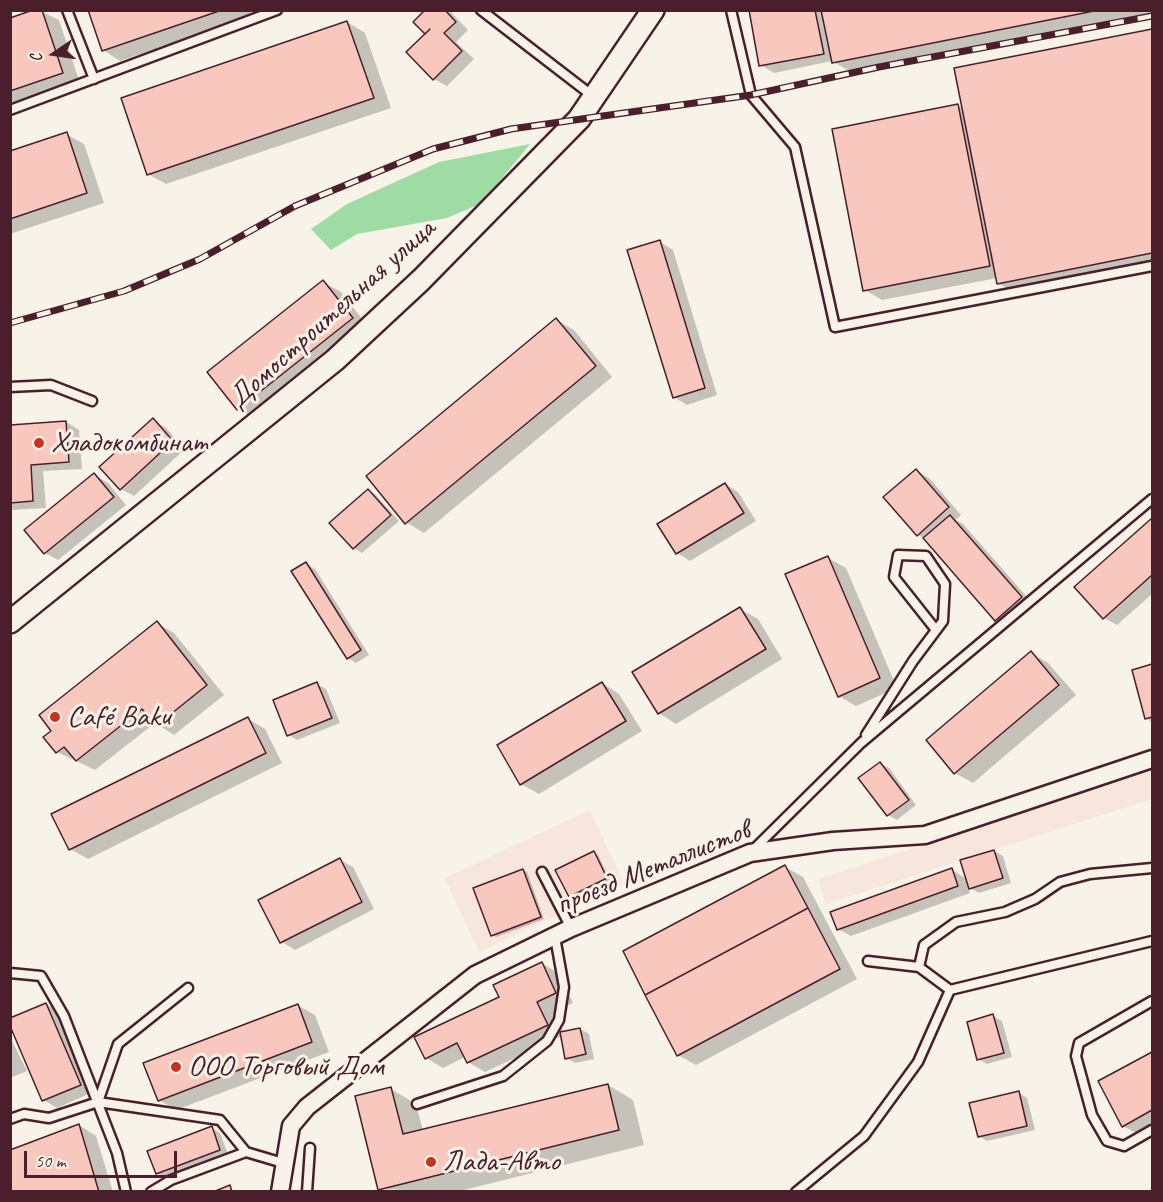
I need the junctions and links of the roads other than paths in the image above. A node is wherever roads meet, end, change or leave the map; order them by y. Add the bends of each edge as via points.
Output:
1 (67, 10) edge
2 (277, 10) edge
3 (481, 10) edge
4 (653, 10) edge
5 (731, 10) edge
6 (254, 14) edge
7 (94, 79) junction
8 (594, 97) junction
9 (10, 110) edge
10 (1152, 266) edge
11 (10, 387) edge
12 (92, 401) dead end
13 (1152, 499) edge
14 (10, 622) edge
15 (936, 630) junction
16 (861, 743) junction
17 (1152, 759) edge
18 (750, 853) junction
19 (1152, 868) edge
20 (542, 872) dead end
21 (571, 928) junction
22 (555, 937) junction
23 (1152, 941) edge
24 (868, 961) dead end
25 (919, 967) junction
26 (10, 973) edge
27 (188, 988) dead end
28 (950, 990) junction
29 (1152, 1001) edge
30 (98, 1102) junction
31 (417, 1104) dead end
32 (10, 1119) edge
33 (1152, 1130) edge
34 (310, 1148) dead end
35 (246, 1152) junction
36 (283, 1163) junction
37 (126, 1191) edge
38 (151, 1191) edge
39 (280, 1191) edge
40 (307, 1191) edge
41 (796, 1191) edge

1 - 7 lane
2 - 6 lane
3 - 8 lane
4 - 8 street, Домостроительная улица
5 - 10 lane via 751,95 795,147 835,327
6 - 7 lane
7 - 9 lane
8 - 14 street, Домостроительная улица via 579,119 421,280 335,360
11 - 12 lane via 51,385
13 - 16 lane
15 - 15 lane via 943,621 945,584 926,556 898,555 894,577
15 - 16 lane
16 - 18 lane
17 - 18 street, проезд Металлистов via 925,835 833,841
18 - 21 street, проезд Металлистов
19 - 25 lane via 1090,874 1060,882 1005,912 956,922 924,945
20 - 21 lane
21 - 22 street, проезд Металлистов
22 - 31 lane via 564,987 559,1020 547,1041 503,1076
22 - 36 street, проезд Металлистов via 475,975 307,1107 291,1125
23 - 28 lane
24 - 25 lane
25 - 28 lane
26 - 30 lane via 41,976 64,1016
27 - 30 lane via 118,1044
28 - 41 lane via 918,1062 864,1136
29 - 33 lane via 1079,1043 1076,1056 1092,1115 1107,1141 1124,1146
30 - 32 lane via 49,1118 24,1114
30 - 35 lane via 220,1120
30 - 37 lane
34 - 40 lane
35 - 36 lane
35 - 38 lane
36 - 39 street, проезд Металлистов

